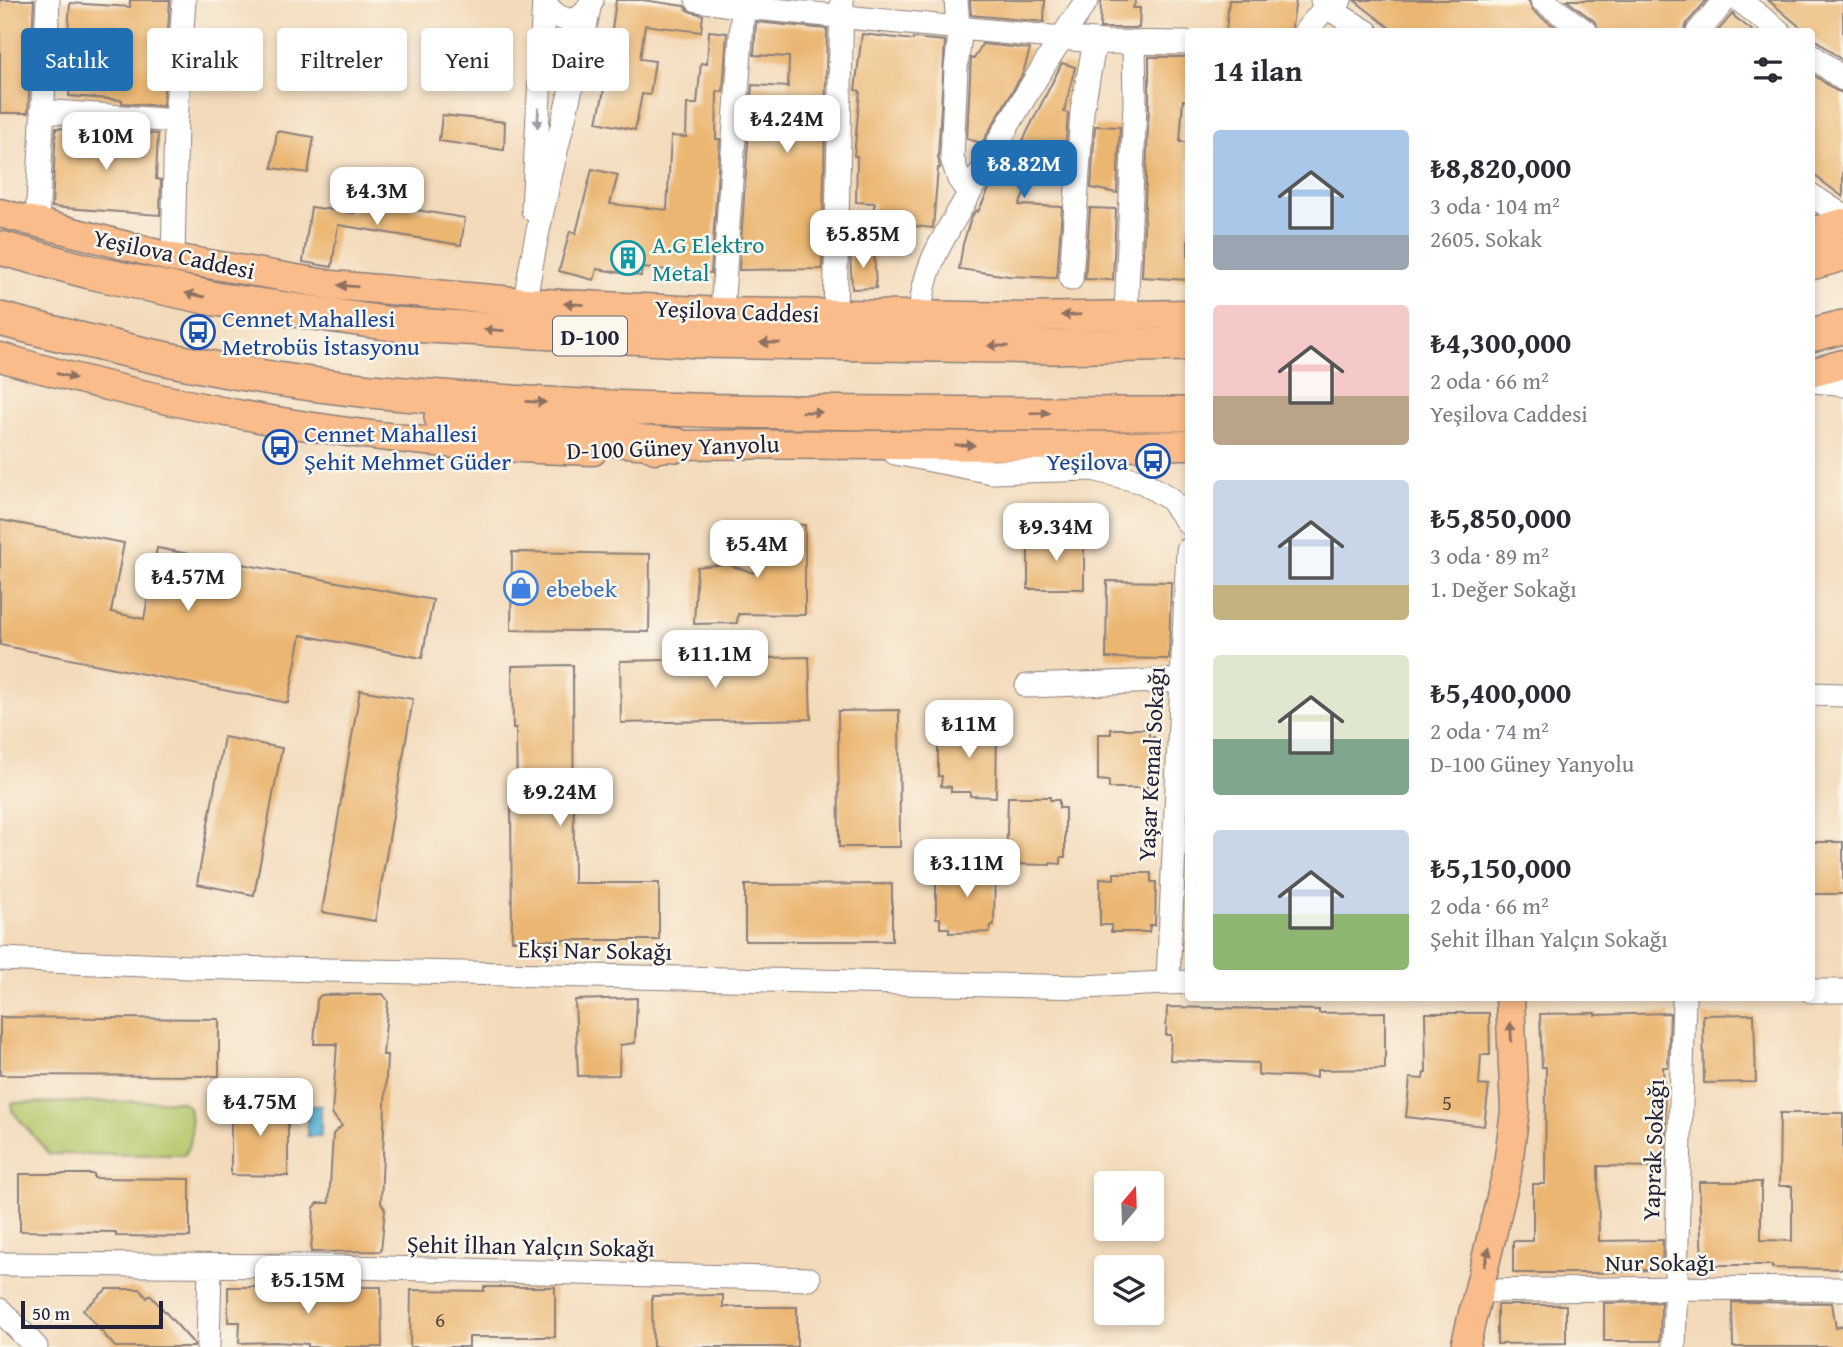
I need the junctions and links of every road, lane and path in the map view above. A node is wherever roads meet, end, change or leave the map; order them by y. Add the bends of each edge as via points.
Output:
1 (48, 0) edge
2 (184, 0) edge
3 (544, 0) edge
4 (697, 0) edge
5 (956, 0) edge
6 (1063, 0) edge
7 (1087, 0) edge
8 (1542, 0) edge
9 (1724, 0) edge
10 (1739, 0) edge
11 (1329, 2) edge
12 (591, 4) edge
13 (743, 7) junction
14 (841, 8) edge
15 (959, 27) junction
16 (1308, 28) edge
17 (1358, 28) edge
18 (1580, 28) edge
19 (1701, 28) edge
20 (1775, 28) edge
21 (1061, 37) junction
22 (1095, 41) junction
23 (1135, 42) junction
24 (1185, 43) edge
25 (1815, 58) edge
26 (1843, 79) edge
27 (42, 110) junction
28 (176, 121) junction
29 (969, 194) junction
30 (1815, 198) edge
31 (0, 213) edge
32 (1843, 216) edge
33 (1843, 223) edge
34 (37, 224) junction
35 (1815, 231) edge
36 (0, 248) edge
37 (1843, 254) edge
38 (173, 258) junction
39 (1815, 262) edge
40 (530, 270) junction
41 (1071, 279) dead end
42 (524, 302) junction
43 (722, 312) junction
44 (835, 314) junction
45 (1126, 314) junction
46 (1185, 314) edge
47 (920, 315) junction
48 (0, 319) edge
49 (1185, 344) edge
50 (0, 357) edge
51 (1843, 364) edge
52 (200, 366) junction
53 (1815, 372) edge
54 (1815, 381) edge
55 (1843, 386) edge
56 (1185, 414) edge
57 (843, 443) junction
58 (677, 444) junction
59 (1185, 445) edge
60 (1185, 519) edge
61 (1185, 648) edge
62 (1184, 680) edge
63 (1027, 686) dead end
64 (1815, 694) edge
65 (1843, 695) edge
66 (0, 959) edge
67 (1178, 981) edge
68 (1815, 991) edge
69 (1843, 991) edge
70 (1510, 1001) edge
71 (1684, 1001) edge
72 (0, 1264) edge
73 (210, 1267) junction
74 (809, 1279) dead end
75 (1675, 1288) junction
76 (1843, 1289) edge
77 (1478, 1291) junction
78 (0, 1310) edge
79 (36, 1347) edge
80 (208, 1347) edge
81 (1465, 1347) edge
82 (1674, 1347) edge

1 - 27 street
2 - 28 street
3 - 12 street via 553,15 568,20 584,14
3 -> 40 street
4 - 13 street
5 - 15 street
6 - 21 street
7 - 21 street
8 - 18 street
9 - 19 street
10 - 20 street
11 - 16 street
11 - 17 street
12 - 40 street
13 - 14 street
13 - 43 street
14 - 15 street
14 - 44 street
15 - 21 street
15 - 29 street via 952,158
21 - 22 street
21 - 29 street
22 - 23 street
22 - 41 street via 1082,111
23 - 24 street
23 - 45 street
25 - 26 street
27 - 28 street
27 - 34 street
28 - 38 street
29 - 47 street via 932,258 923,283
30 - 32 street
31 - 34 main road, Yeşilova Caddesi
33 - 35 main road
34 - 38 main road, Yeşilova Caddesi
49 -> 36 highway, D-100 via 1051,347 727,342 392,324 215,299
37 - 39 highway
42 -> 38 main road, Yeşilova Caddesi via 332,285
40 - 42 street
43 -> 42 main road, Yeşilova Caddesi
43 - 44 main road, Yeşilova Caddesi
44 - 47 main road, Yeşilova Caddesi
45 - 46 main road, Yeşilova Caddesi
45 -> 47 main road, Yeşilova Caddesi
48 - 52 highway
50 -> 58 main road, D-100 Güney Yanyolu via 148,397 349,434 558,450 635,452
51 - 53 main road
52 -> 56 highway via 370,391 553,403 855,413
52 - 58 highway via 277,393 369,409 566,435
54 - 55 street
57 - 58 main road, D-100 Güney Yanyolu
57 -> 59 main road, D-100 Güney Yanyolu
57 - 60 street via 992,472 1093,469 1143,482 1170,499
61 - 62 street, Yaşar Kemal Sokağı
62 - 63 street
62 - 67 street, Yaşar Kemal Sokağı
64 - 65 street
66 - 67 street, Ekşi Nar Sokağı via 1068,986
68 - 69 street
77 -> 70 main road via 1507,1172 1515,1111
71 - 75 street, Yaprak Sokağı
72 - 73 street, Şehit İlhan Yalçın Sokağı
73 - 74 street, Şehit İlhan Yalçın Sokağı
73 - 80 street
75 - 76 street, Nur Sokağı
75 - 77 street, Nur Sokağı
75 - 82 street, Yaprak Sokağı
77 - 81 main road
78 - 79 street

